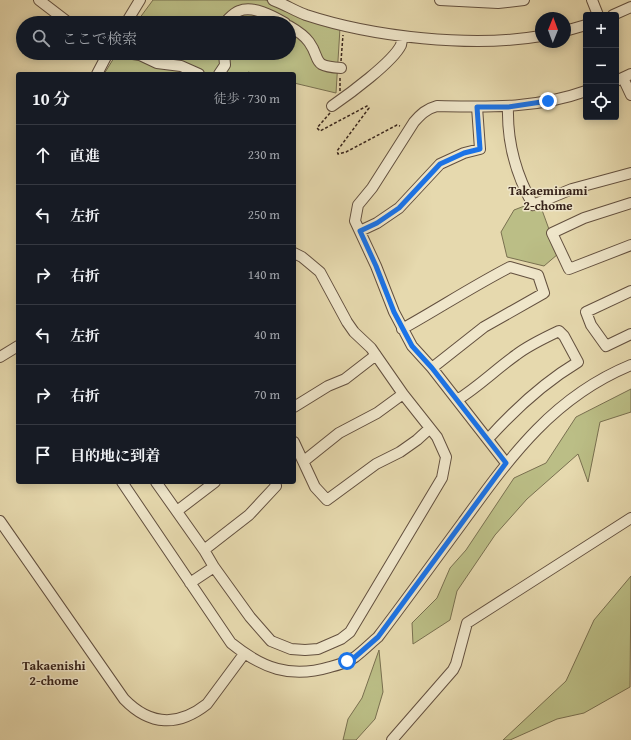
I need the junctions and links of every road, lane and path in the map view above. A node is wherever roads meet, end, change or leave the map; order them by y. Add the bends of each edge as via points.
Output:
1 (39, 0) edge
2 (140, 0) edge
3 (440, 0) edge
4 (524, 0) edge
5 (592, 0) edge
6 (277, 1) edge
7 (472, 1) edge
8 (513, 1) edge
9 (631, 7) edge
10 (597, 12) edge
11 (619, 12) edge
12 (60, 16) edge
13 (130, 16) edge
14 (232, 16) edge
15 (269, 16) edge
16 (583, 26) edge
17 (571, 29) edge
18 (296, 31) edge
19 (402, 36) junction
20 (535, 36) edge
21 (104, 60) edge
22 (151, 60) edge
23 (225, 60) edge
24 (341, 68) dead end
25 (98, 72) edge
26 (194, 72) edge
27 (220, 72) edge
28 (623, 78) edge
29 (583, 92) edge
30 (631, 95) edge
31 (332, 106) joint
32 (477, 107) junction
33 (508, 107) junction
34 (400, 126) dead end
35 (631, 173) edge
36 (631, 202) edge
37 (360, 231) junction
38 (631, 245) edge
39 (296, 254) edge
40 (631, 291) edge
41 (402, 329) junction
42 (631, 334) edge
43 (16, 347) edge
44 (376, 355) junction
45 (0, 357) edge
46 (631, 365) edge
47 (432, 368) junction
48 (402, 394) junction
49 (457, 400) junction
50 (296, 406) edge
51 (429, 429) junction
52 (488, 439) junction
53 (296, 446) edge
54 (304, 461) junction
55 (506, 463) junction
56 (123, 484) edge
57 (157, 484) edge
58 (212, 484) edge
59 (275, 484) edge
60 (177, 511) junction
61 (631, 518) edge
62 (0, 521) edge
63 (204, 550) junction
64 (214, 567) junction
65 (190, 583) junction
66 (244, 654) junction
67 (392, 740) edge

1 - 12 street
2 - 13 street
3 - 7 street
4 - 8 street
5 - 10 street
6 - 19 street via 305,14 346,26
7 - 8 street
9 - 11 street
14 - 15 street via 238,11 249,9
16 - 17 street
18 - 24 street via 309,41 318,62
19 - 20 street via 475,40
19 - 31 street via 401,45 381,67
21 - 25 street
22 - 26 street via 181,66
23 - 27 street
28 - 30 street
29 - 33 street via 562,99
31 - 34 path via 330,115 317,128 320,131 367,106 369,108 337,151 338,154 396,125
32 - 33 street
32 - 37 street via 480,149 440,164 399,208
32 - 37 street via 437,106 421,113 358,205 355,221
33 - 35 street via 511,150 519,179 533,205 572,189
36 - 38 street via 584,218 552,233 569,269
37 - 41 street
39 - 44 street via 320,272 347,322
40 - 42 street via 586,312 606,346
41 - 47 street via 412,346
41 - 47 street via 462,292 510,267 538,275 544,293 484,327
43 - 45 street
44 - 48 street
44 - 50 street via 346,379 328,386
46 - 55 street via 576,394 537,427
47 - 49 street
48 - 51 street
48 - 54 street via 377,413 339,433
49 - 52 street
49 - 52 street via 538,341 559,331 564,336 578,362 556,375 522,403
51 - 54 street via 400,452 376,464 327,500 315,487
51 - 64 street via 446,457 442,478 350,632 341,640 318,649 304,650 291,649 271,641
52 - 55 street
53 - 54 street
55 - 66 street via 378,637 354,658 308,673 275,669
56 - 65 street
57 - 60 street
58 - 60 street
59 - 63 street via 276,486 249,516
60 - 63 street
61 - 67 street via 467,623 453,670
62 - 66 street via 124,700 146,716 158,720 174,720 199,710 207,704
63 - 64 street
64 - 65 street
65 - 66 street via 231,643

